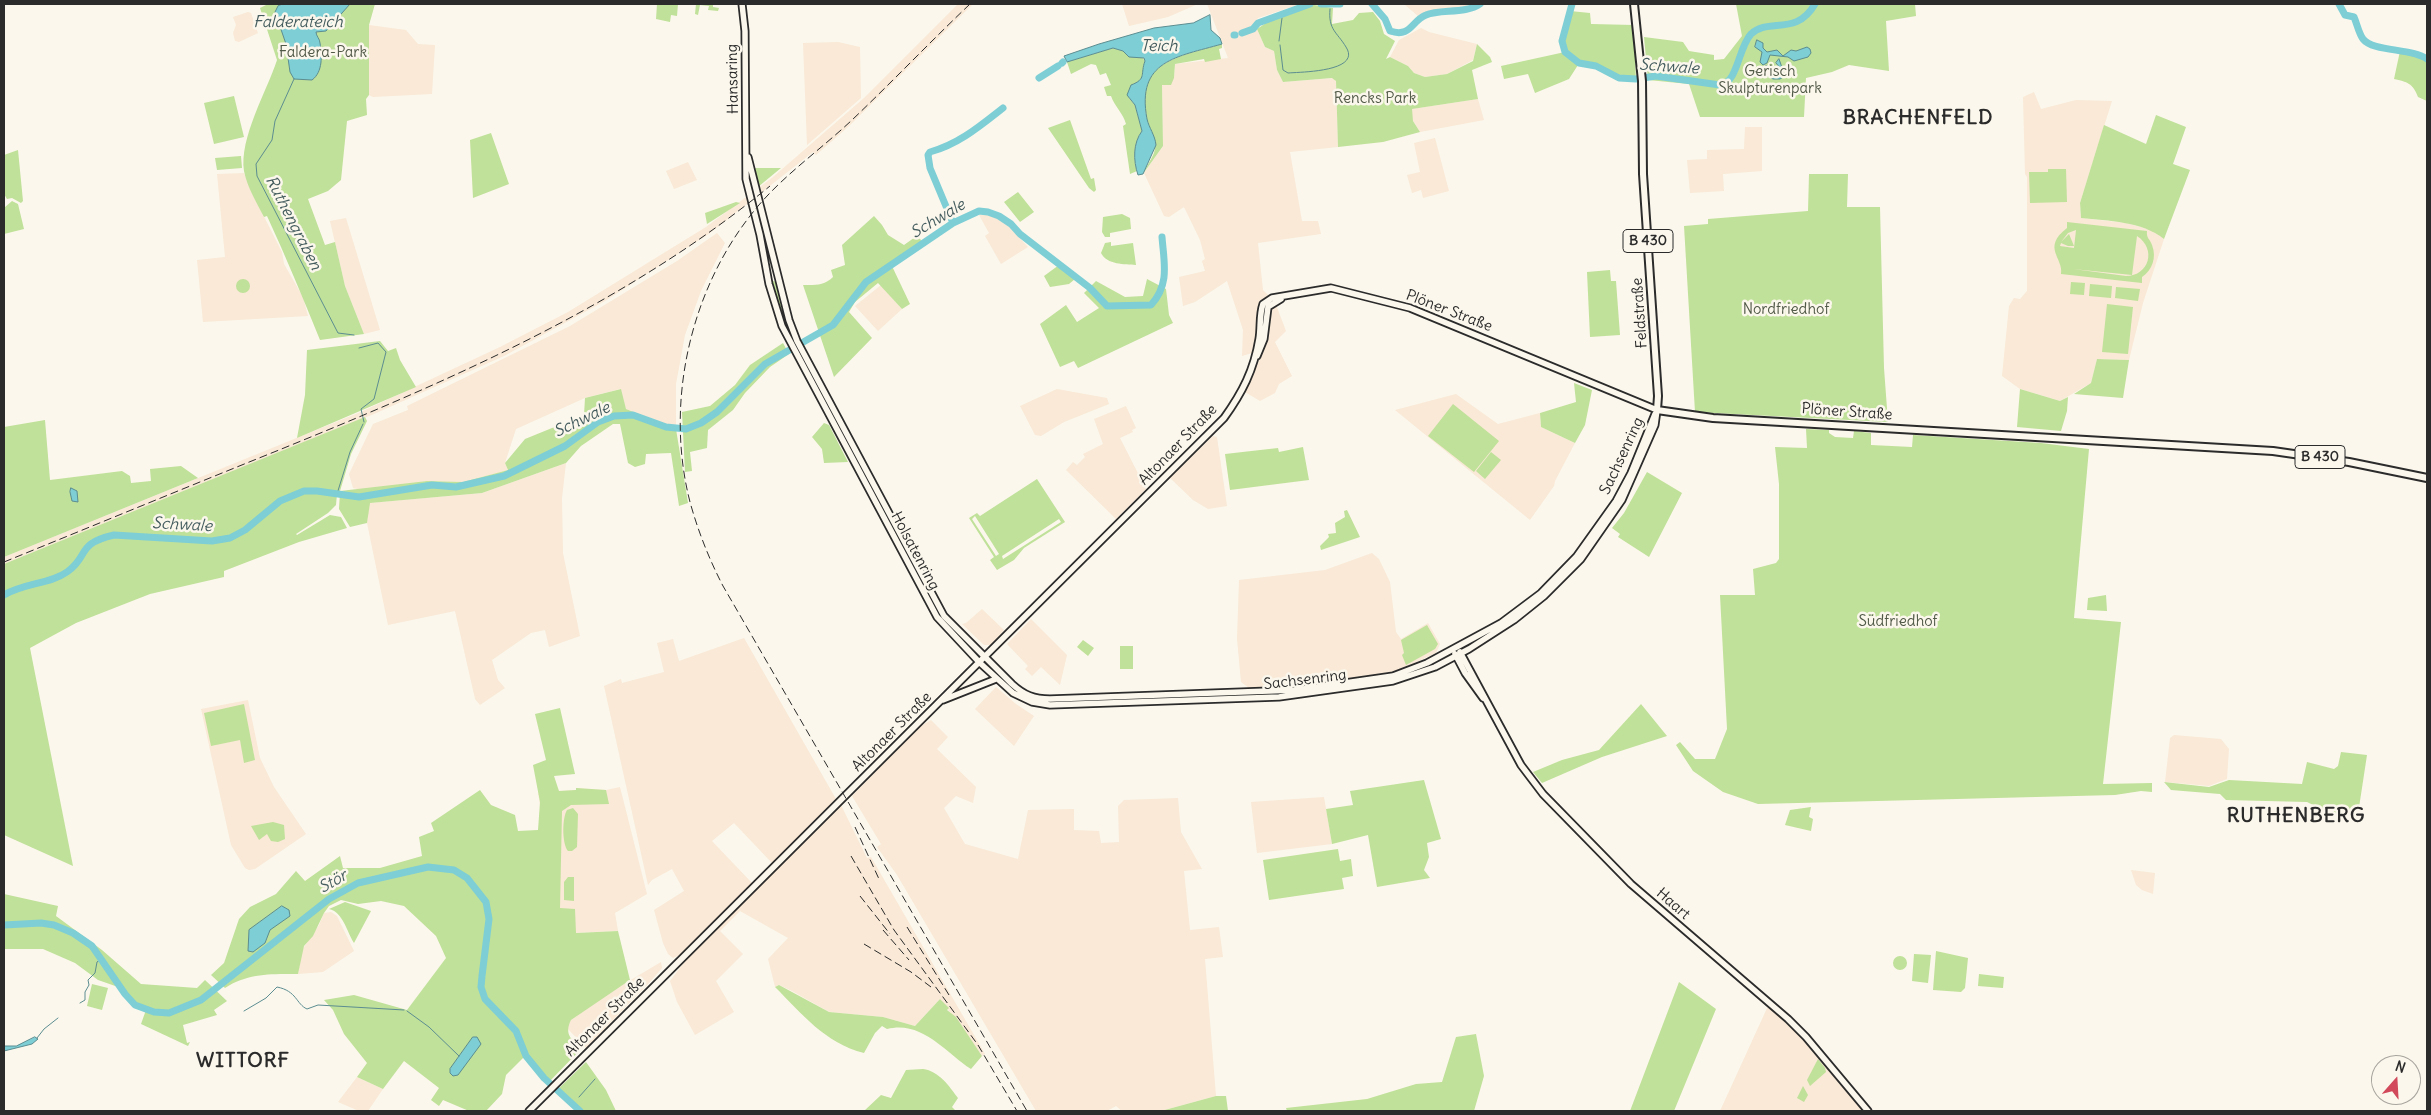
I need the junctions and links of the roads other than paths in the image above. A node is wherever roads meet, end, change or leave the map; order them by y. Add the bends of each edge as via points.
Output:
1 (742, 4) edge
2 (1634, 4) edge
3 (747, 153) junction
4 (755, 191) joint
5 (748, 193) joint
6 (1266, 304) junction
7 (1261, 323) junction
8 (1266, 330) junction
9 (794, 343) junction
10 (1256, 358) junction
11 (1657, 410) junction
12 (2427, 478) edge
13 (1455, 648) junction
14 (1458, 655) junction
15 (982, 660) junction
16 (1446, 662) junction
17 (1465, 673) junction
18 (996, 679) junction
19 (1233, 692) joint
20 (1483, 698) junction
21 (1232, 699) joint
22 (941, 700) junction
23 (529, 1111) edge
24 (1868, 1111) edge

1 - 3 main road, Hansaring
2 - 11 main road, Feldstraße / B 430 via 1642,82 1643,174
3 - 4 main road, Hansaring
3 - 5 main road, Hansaring
4 - 9 main road, Holsatenring
5 - 9 main road, Holsatenring via 771,293 782,326
6 - 7 main road, Altonaer Straße
6 - 8 main road, Altonaer Straße
6 - 11 main road, Plöner Straße via 1287,296 1331,288 1410,308
7 - 8 main road
7 - 10 main road, Altonaer Straße
8 - 10 main road, Altonaer Straße via 1262,349
9 - 15 main road, Holsatenring via 944,616
10 - 15 main road, Altonaer Straße via 1243,389 1224,418
11 - 12 main road, Plöner Straße / B 430 via 1713,418 2273,451
11 - 13 main road, Sachsenring via 1616,501 1576,558 1520,610
11 - 14 main road, Sachsenring via 1655,425 1635,475 1615,512 1587,551 1541,599
13 - 14 main road, Haart
13 - 19 main road, Sachsenring via 1393,676 1296,690
14 - 16 main road, Sachsenring
14 - 17 main road, Haart
14 - 20 main road, Haart
15 - 18 main road, Holsatenring
15 - 19 main road, Holsatenring via 1021,692 1040,699
15 - 22 main road, Altonaer Straße
16 - 17 main road via 1455,663
16 - 21 main road, Sachsenring via 1393,681 1279,697
17 - 20 main road, Haart
18 - 21 main road, Holsatenring via 1019,697 1045,704
18 - 22 main road
20 - 24 main road, Haart via 1521,765 1543,794 1631,884 1788,1019
22 - 23 main road, Altonaer Straße

